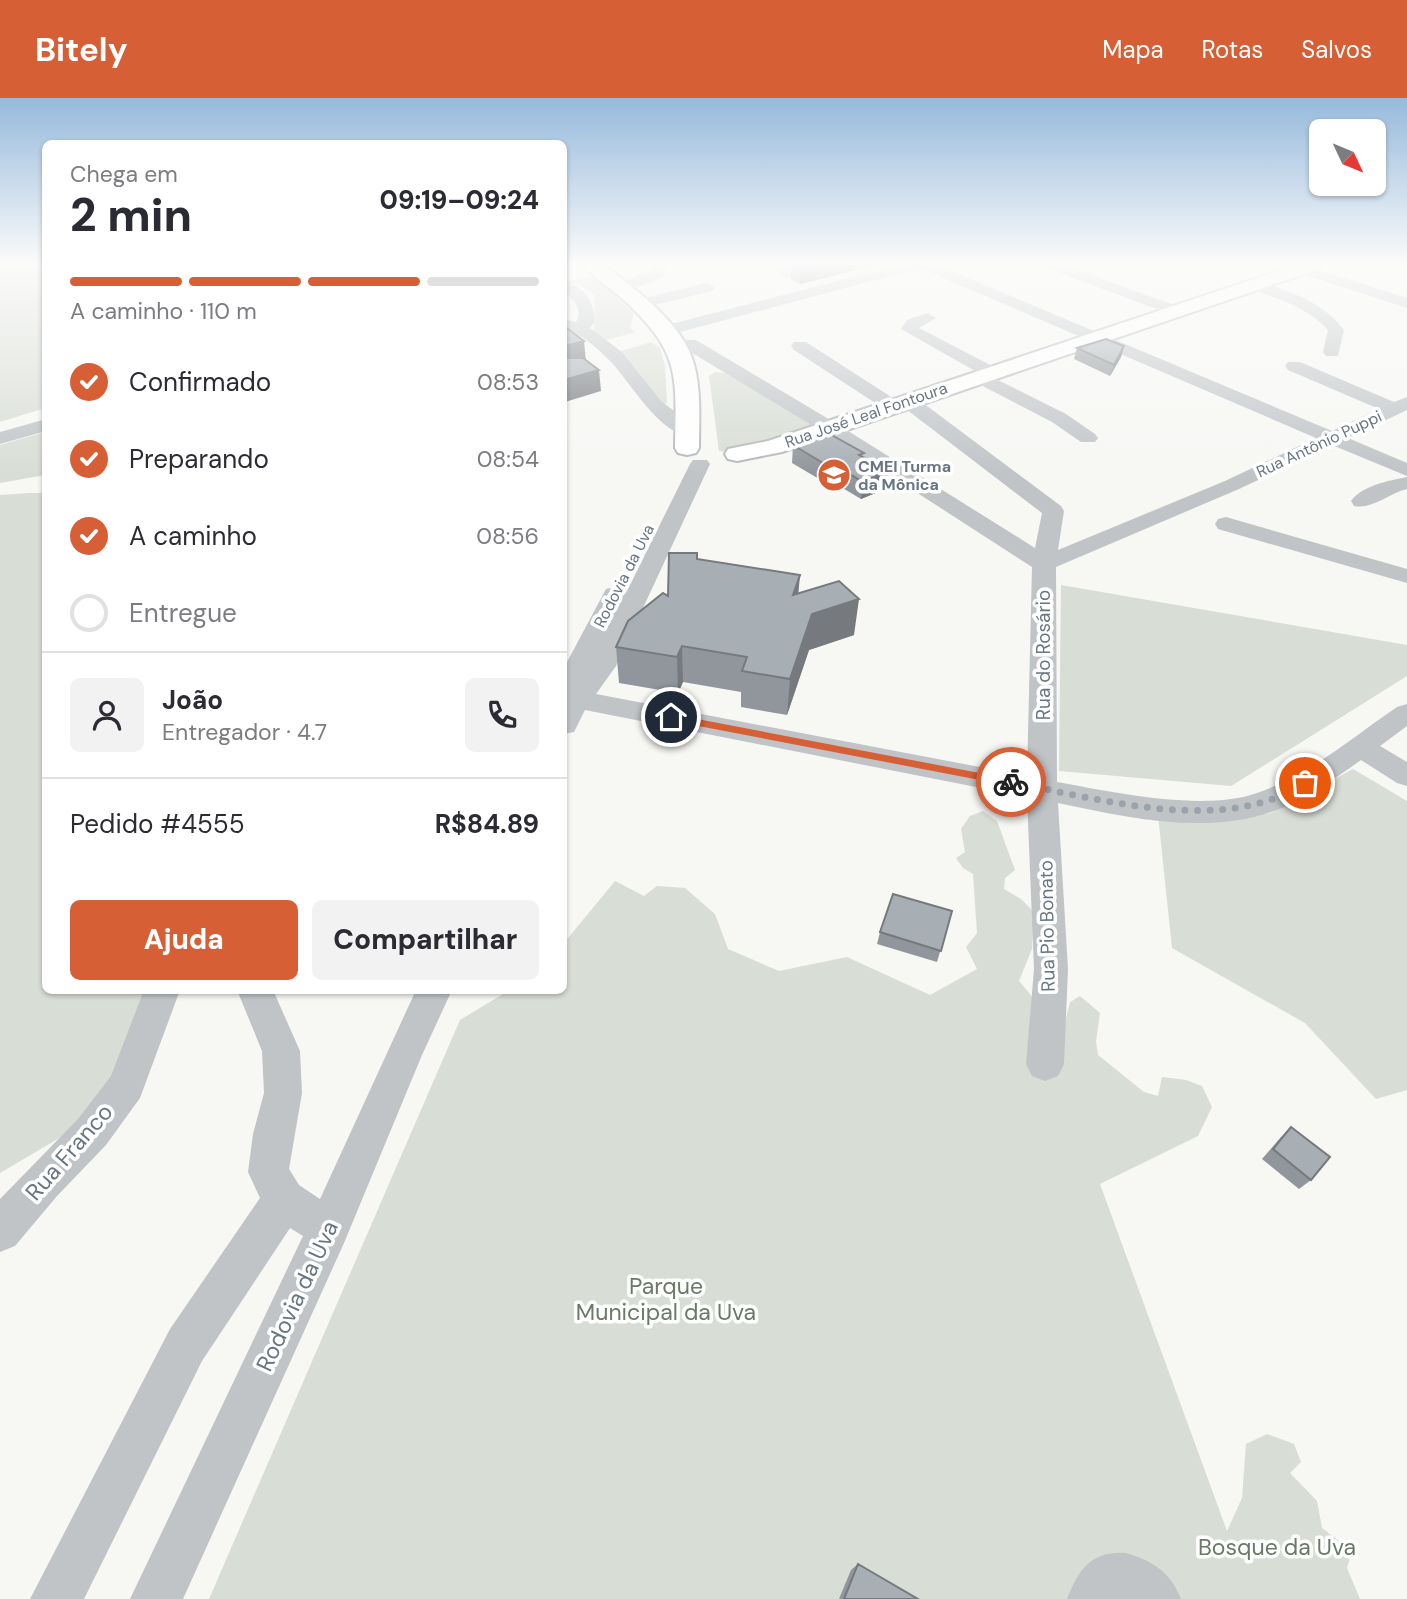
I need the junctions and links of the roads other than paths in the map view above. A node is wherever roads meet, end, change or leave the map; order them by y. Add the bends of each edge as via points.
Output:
1 (586, 335) edge
2 (679, 335) edge
3 (681, 335) edge
4 (919, 335) edge
5 (1089, 335) edge
6 (1105, 335) edge
7 (1335, 335) edge
8 (1096, 338) junction
9 (800, 346) dead end
10 (1332, 352) dead end
11 (621, 363) junction
12 (1294, 366) dead end
13 (598, 368) edge
14 (985, 375) junction
15 (900, 404) junction
16 (1404, 405) edge
17 (42, 426) edge
18 (830, 428) junction
19 (0, 438) edge
20 (1088, 438) dead end
21 (1334, 438) junction
22 (704, 447) junction
23 (1407, 470) edge
24 (1407, 483) edge
25 (1362, 501) dead end
26 (1226, 524) dead end
27 (1044, 564) junction
28 (1407, 576) edge
29 (577, 699) junction
30 (1407, 713) edge
31 (567, 719) edge
32 (1359, 746) junction
33 (1407, 776) edge
34 (1042, 788) junction
35 (160, 994) edge
36 (257, 994) edge
37 (432, 994) edge
38 (1045, 1064) dead end
39 (284, 1200) junction
40 (329, 1228) junction
41 (0, 1231) edge
42 (56, 1599) edge
43 (156, 1599) edge
44 (1093, 1599) edge
45 (1155, 1599) edge

1 - 11 street
2 - 22 main road, Rodovia da Uva via 685,382
3 - 18 street
4 - 14 street
5 - 8 street
6 - 8 main road, Rua José Leal Fontoura
7 - 10 street
8 - 14 main road, Rua José Leal Fontoura
8 - 21 street
9 - 15 street
11 - 13 street
11 - 22 street via 654,405
12 - 16 street
14 - 15 main road, Rua José Leal Fontoura
14 - 20 street
15 - 18 main road, Rua José Leal Fontoura
15 - 27 street, Rua do Rosário via 1053,511
16 - 21 street, Rua Antônio Puppi
17 - 19 street
18 - 22 main road, Rua José Leal Fontoura via 773,447
18 - 27 street
21 - 23 street
21 - 27 street, Rua Antônio Puppi
22 - 29 street, Rodovia da Uva via 603,666
24 - 25 street
26 - 28 street
27 - 34 street, Rua do Rosário
29 - 31 street, Rodovia da Uva
29 - 34 street
30 - 32 street
32 - 33 street
32 - 34 street via 1286,795 1248,807 1183,811
34 - 38 street, Rua Pio Bonato via 1051,969
35 - 41 street, Rua Franco via 126,1086 92,1132
36 - 39 street via 281,1051 283,1093 268,1172
37 - 40 street, Rodovia da Uva
39 - 40 street
39 - 42 street via 186,1345
40 - 43 street, Rodovia da Uva
44 - 45 street via 1104,1582 1121,1577 1141,1584

